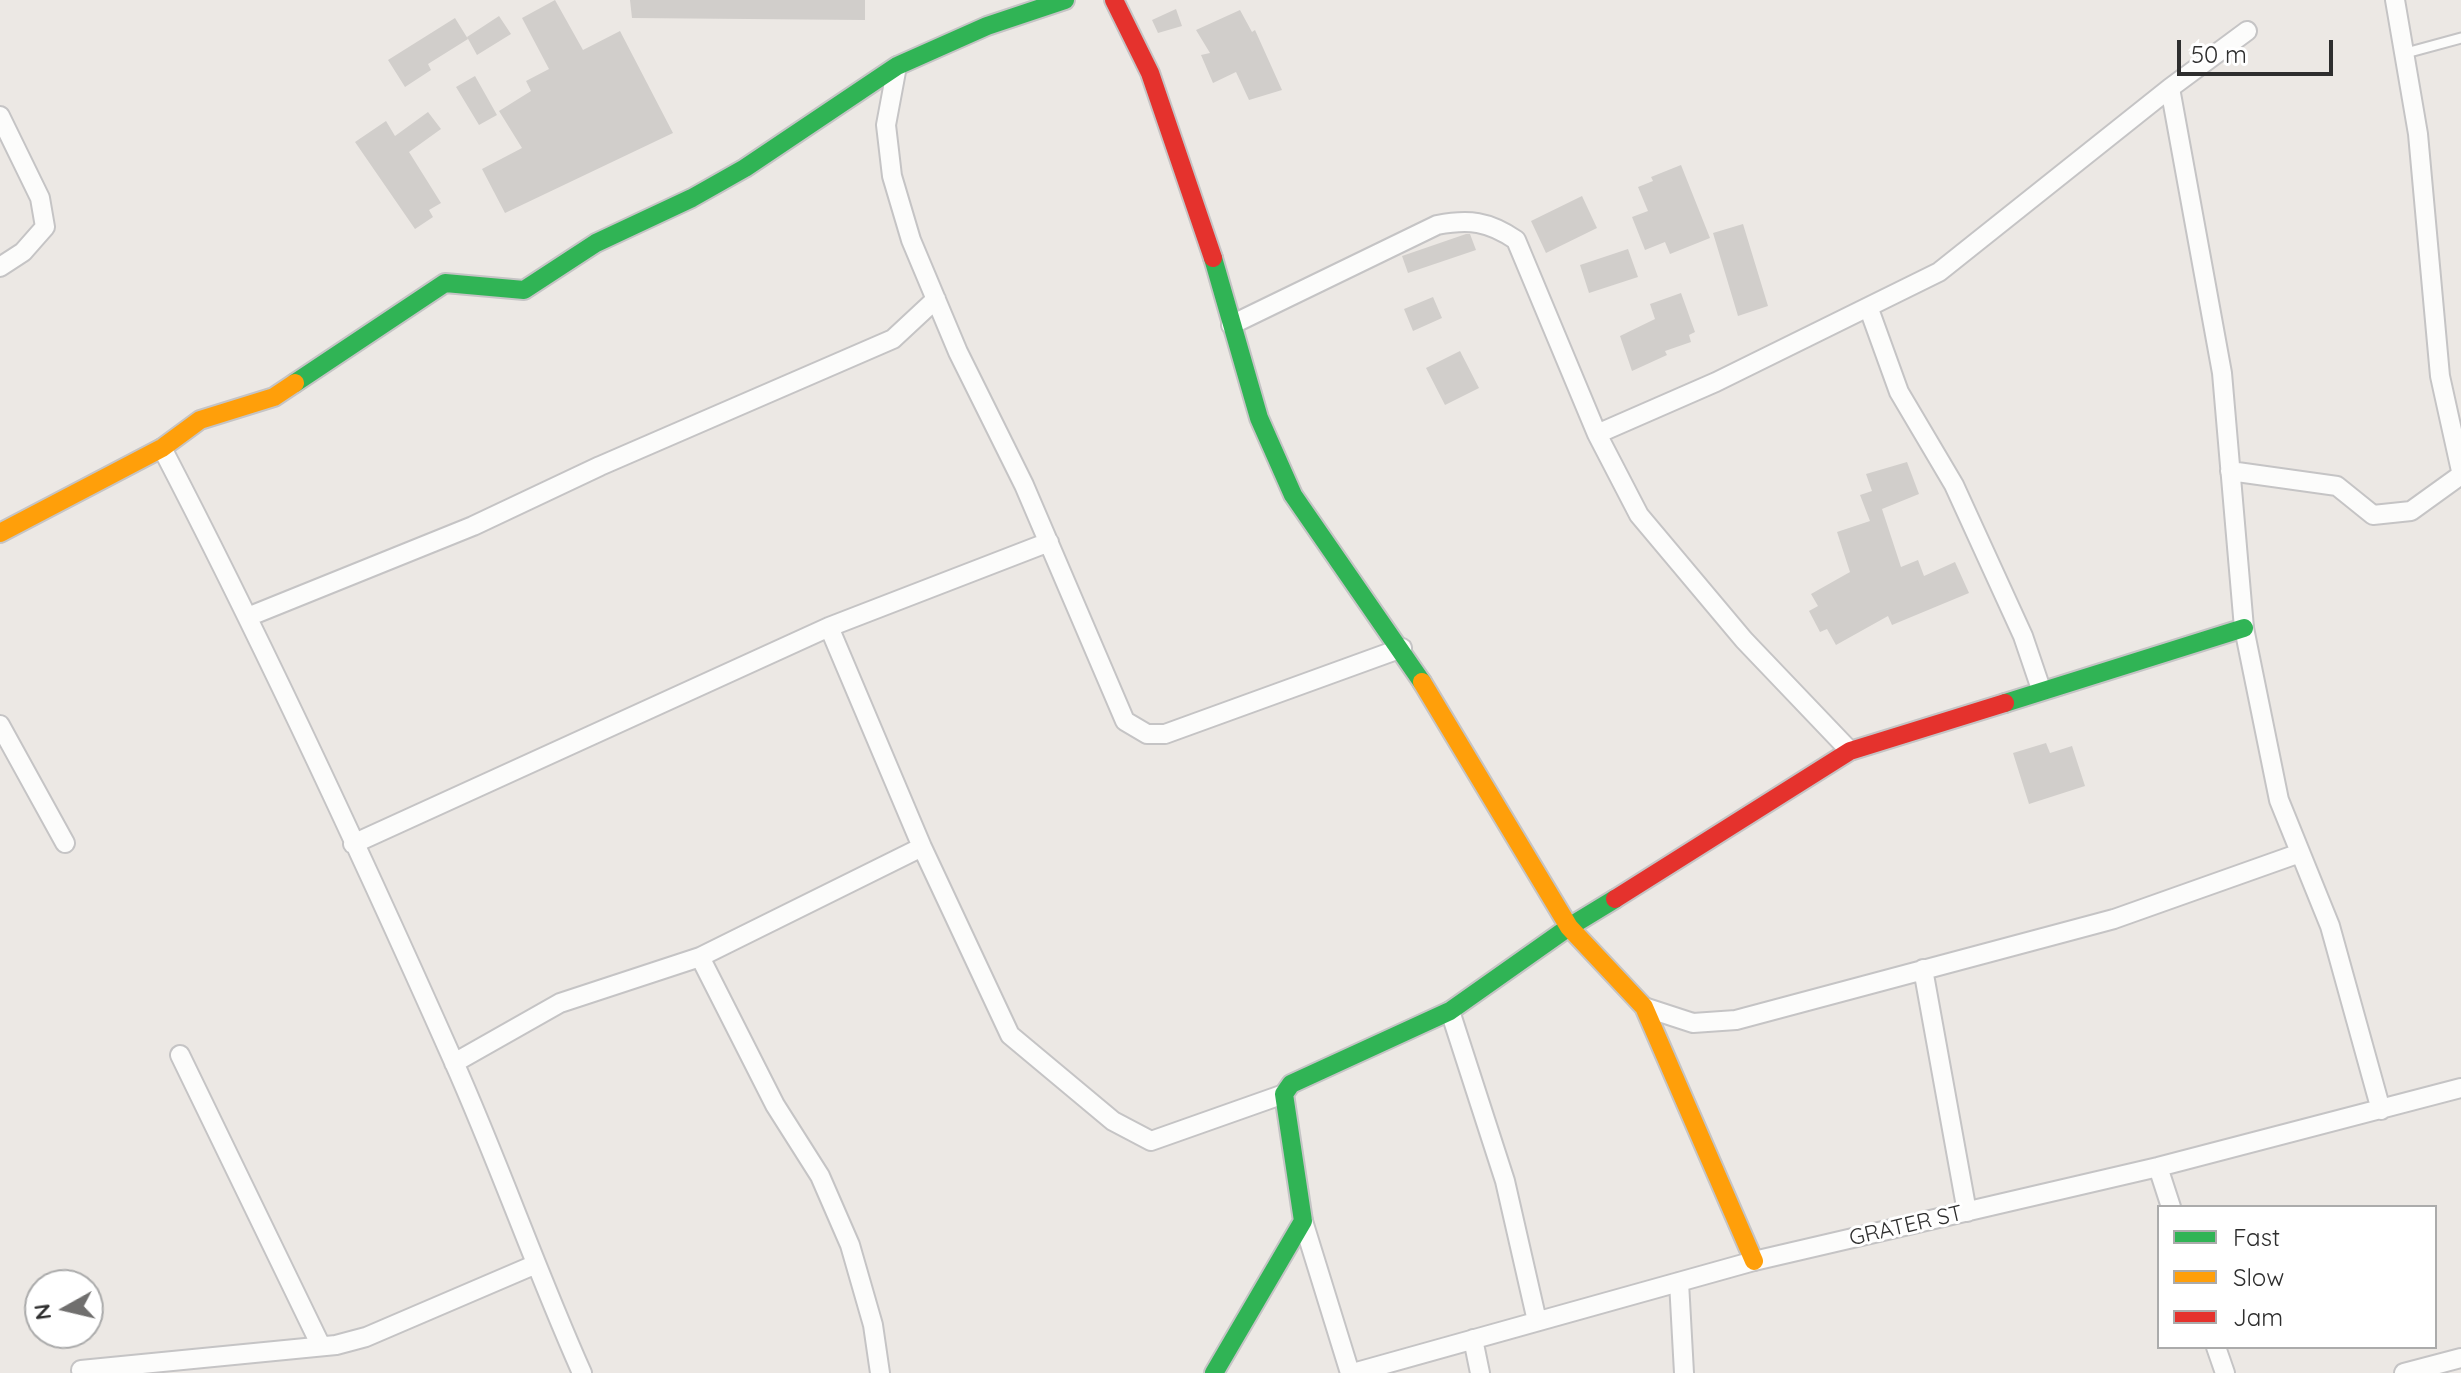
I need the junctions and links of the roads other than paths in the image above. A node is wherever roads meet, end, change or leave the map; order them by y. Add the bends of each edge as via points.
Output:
1 (1065, 0) edge
2 (1114, 0) edge
3 (2395, 0) edge
4 (2247, 31) dead end
5 (2461, 38) edge
6 (2406, 53) junction
7 (897, 66) junction
8 (2170, 88) junction
9 (0, 116) edge
10 (0, 267) edge
11 (936, 299) junction
12 (1869, 309) junction
13 (1231, 325) junction
14 (1597, 434) junction
15 (162, 448) junction
16 (2230, 471) junction
17 (2461, 473) edge
18 (0, 533) edge
19 (1049, 542) junction
20 (250, 616) junction
21 (829, 627) junction
22 (2244, 628) junction
23 (1402, 648) junction
24 (2041, 689) junction
25 (0, 725) edge
26 (1850, 751) junction
27 (65, 843) dead end
28 (353, 844) junction
29 (922, 847) junction
30 (2300, 853) junction
31 (1569, 927) junction
32 (700, 957) junction
33 (1923, 969) junction
34 (1644, 1007) junction
35 (1450, 1011) junction
36 (180, 1055) dead end
37 (454, 1063) junction
38 (2461, 1088) edge
39 (1284, 1094) junction
40 (2381, 1110) junction
41 (2158, 1167) junction
42 (2170, 1205) edge
43 (1967, 1212) junction
44 (1303, 1221) junction
45 (1754, 1261) junction
46 (534, 1265) junction
47 (1679, 1282) junction
48 (1537, 1321) junction
49 (1473, 1339) junction
50 (321, 1346) junction
51 (2217, 1349) edge
52 (2461, 1358) edge
53 (81, 1370) dead end
54 (582, 1373) edge
55 (880, 1373) edge
56 (1214, 1373) edge
57 (1351, 1373) edge
58 (1480, 1373) edge
59 (1684, 1373) edge
60 (2225, 1373) edge
61 (2404, 1373) edge

1 - 7 street via 987,26
2 - 13 street via 1150,73 1200,214
3 - 6 street
4 - 8 street
5 - 6 lane
6 - 17 street via 2440,376
7 - 11 street via 886,125 892,176
7 - 15 street via 745,168 596,243 524,290 461,280 445,283 274,397 200,420
8 - 12 street via 1939,272
8 - 16 street via 2222,373
9 - 10 street via 40,198 45,227 23,252
11 - 19 street
11 - 20 street via 893,339 473,526
12 - 14 street
12 - 24 street via 1899,392 1954,485 2023,636
13 - 14 street via 1437,225 1468,219 1496,226 1516,240
13 - 23 street via 1259,418 1293,495
14 - 26 street via 1639,515 1744,640
15 - 18 street
15 - 20 street
16 - 17 street via 2337,486 2373,515 2411,511
16 - 22 street
19 - 21 street
19 - 23 street via 1125,721 1147,734 1165,734
20 - 28 street
21 - 28 street
21 - 29 street
22 - 24 street via 2175,653
22 - 30 street via 2279,800
23 - 31 street
24 - 26 street
25 - 27 street
26 - 31 street
28 - 37 street
29 - 32 street
29 - 39 street via 1010,1035 1113,1121 1151,1141
30 - 33 street via 2114,919
30 - 40 street via 2330,926
31 - 34 street
31 - 35 street
32 - 37 street via 560,1003
32 - 55 street via 775,1105 820,1176 850,1245 873,1325
33 - 34 street via 1736,1020 1693,1023
33 - 43 street
34 - 45 street
35 - 39 street via 1291,1084
35 - 48 street via 1505,1181
36 - 50 street
37 - 46 street
38 - 40 street, GRATER ST
39 - 44 street
40 - 41 street, GRATER ST
41 - 42 street
41 - 43 street, GRATER ST
43 - 45 street, GRATER ST
44 - 56 street
44 - 57 street
45 - 47 street, GRATER ST
46 - 50 street via 366,1337
46 - 54 street
47 - 48 street, GRATER ST
47 - 59 street
48 - 49 street, GRATER ST
49 - 57 street, GRATER ST
49 - 58 street
50 - 53 street
51 - 60 street
52 - 61 street

